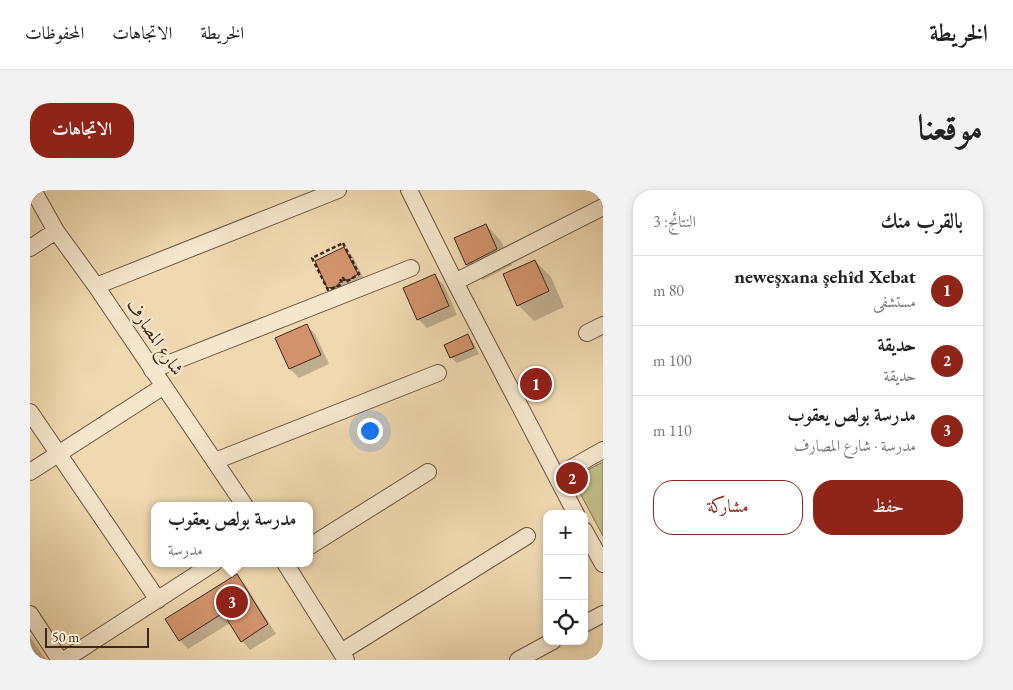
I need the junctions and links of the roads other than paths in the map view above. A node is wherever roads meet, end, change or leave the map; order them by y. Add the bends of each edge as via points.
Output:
1 (33, 190) edge
2 (338, 190) edge
3 (409, 190) edge
4 (603, 207) edge
5 (56, 231) junction
6 (30, 248) edge
7 (411, 268) dead end
8 (455, 282) junction
9 (96, 286) junction
10 (603, 324) edge
11 (587, 333) dead end
12 (152, 370) junction
13 (438, 373) dead end
14 (164, 386) junction
15 (30, 412) edge
16 (603, 450) edge
17 (58, 453) junction
18 (215, 461) junction
19 (30, 472) edge
20 (428, 472) dead end
21 (557, 476) junction
22 (242, 502) edge
23 (574, 510) edge
24 (527, 536) dead end
25 (588, 537) edge
26 (313, 544) edge
27 (603, 564) edge
28 (208, 567) edge
29 (288, 567) edge
30 (158, 600) junction
31 (30, 614) edge
32 (603, 614) edge
33 (588, 622) edge
34 (546, 645) edge
35 (344, 656) edge
36 (60, 660) edge
37 (64, 660) edge
38 (518, 660) edge

1 - 5 street, شارع المصارف
2 - 9 street
3 - 8 street
4 - 8 street
5 - 6 street
5 - 9 street, شارع المصارف
7 - 12 street
8 - 21 street
9 - 12 street, شارع المصارف
10 - 11 street
12 - 14 street, شارع المصارف
13 - 18 street
14 - 17 street
14 - 18 street, شارع المصارف
15 - 17 street
16 - 21 street
17 - 19 street
17 - 30 street
18 - 22 street, شارع المصارف
20 - 26 street
21 - 23 street
24 - 35 street
25 - 27 street
28 - 30 street
29 - 35 street
30 - 37 street
31 - 36 street
32 - 33 street
34 - 38 street

